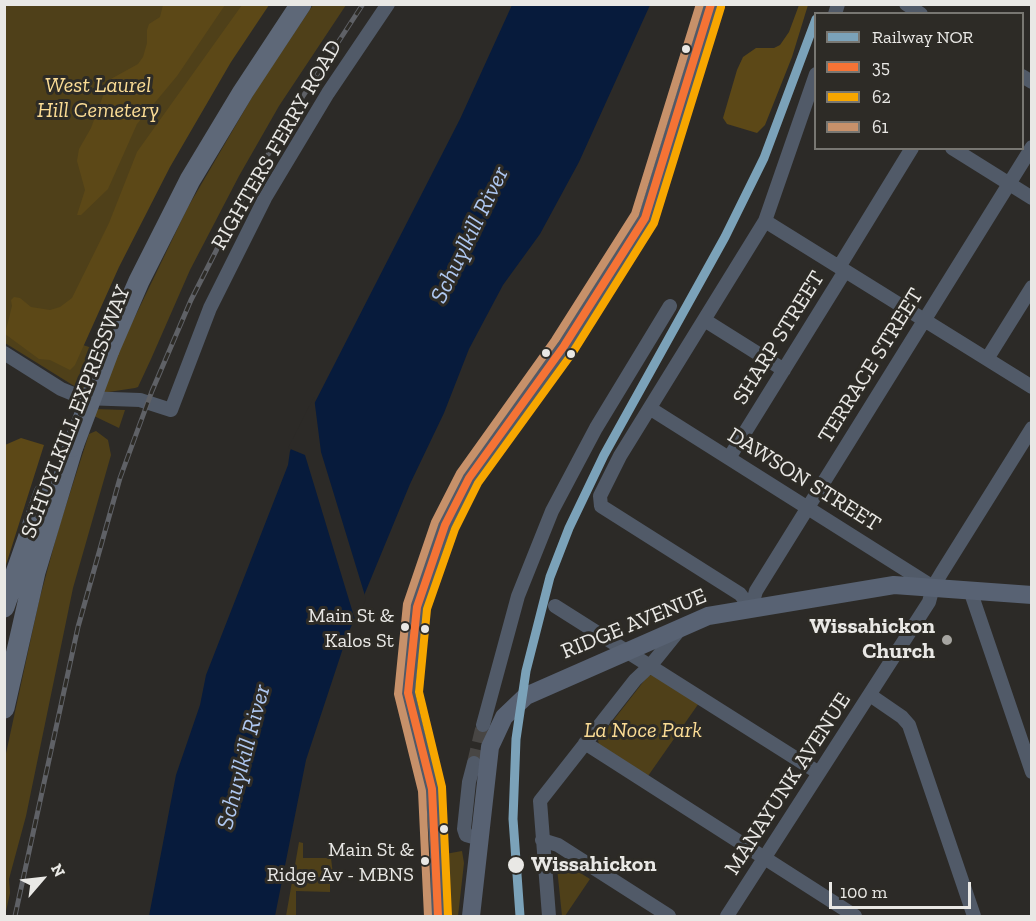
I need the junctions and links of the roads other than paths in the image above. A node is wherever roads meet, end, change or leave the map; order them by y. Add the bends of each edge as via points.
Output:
1 (286, 4) edge
2 (301, 4) edge
3 (388, 4) edge
4 (711, 4) edge
5 (814, 80) edge
6 (1032, 147) edge
7 (911, 150) edge
8 (955, 150) edge
9 (1009, 184) junction
10 (1032, 198) edge
11 (765, 221) junction
12 (842, 269) junction
13 (1032, 287) edge
14 (670, 306) dead end
15 (924, 320) junction
16 (706, 321) junction
17 (103, 348) junction
18 (4, 353) edge
19 (987, 359) junction
20 (784, 370) junction
21 (1032, 387) edge
22 (651, 409) junction
23 (1032, 428) edge
24 (67, 443) junction
25 (729, 458) junction
26 (808, 507) junction
27 (933, 587) junction
28 (971, 592) junction
29 (1032, 595) edge
30 (555, 606) dead end
31 (4, 608) edge
32 (751, 608) junction
33 (683, 625) junction
34 (626, 650) junction
35 (651, 665) junction
36 (870, 695) junction
37 (4, 708) edge
38 (483, 725) tunnel mouth
39 (585, 743) junction
40 (474, 763) tunnel mouth
41 (1032, 772) edge
42 (819, 773) junction
43 (480, 838) junction
44 (542, 840) junction
45 (765, 858) junction
46 (438, 916) edge
47 (471, 916) edge
48 (549, 916) edge
49 (669, 916) edge
50 (727, 916) edge
51 (855, 916) edge
52 (974, 916) edge

1 - 17 highway, SCHUYLKILL EXPRESSWAY via 177,178 127,279
2 - 17 highway, SCHUYLKILL EXPRESSWAY via 190,180
3 - 18 street, RIGHTERS FERRY ROAD via 328,93 265,198 210,308 171,410 141,400 82,398
4 - 46 street via 645,218 564,346 466,484 445,525 417,607 408,693 432,789
5 - 11 street
6 - 9 street, TERRACE STREET
7 - 12 street, SHARP STREET
8 - 9 street
9 - 10 street
9 - 15 street, TERRACE STREET
11 - 12 street
11 - 16 street
12 - 15 street
12 - 20 street, SHARP STREET
13 - 19 street
14 - 38 street via 596,428 552,511 518,596
15 - 19 street
15 - 26 street, TERRACE STREET
16 - 20 street
16 - 22 street
17 - 24 highway, SCHUYLKILL EXPRESSWAY
19 - 21 street
20 - 25 street, SHARP STREET
22 - 25 street, DAWSON STREET
22 - 32 street via 613,468 600,496 601,506 740,594
23 - 27 street, MANAYUNK AVENUE
24 - 31 highway, SCHUYLKILL EXPRESSWAY
24 - 37 highway, SCHUYLKILL EXPRESSWAY
25 - 26 street, DAWSON STREET
26 - 27 street, DAWSON STREET
26 - 32 street, TERRACE STREET via 756,591
27 - 28 main road, RIDGE AVENUE
27 - 32 main road, RIDGE AVENUE via 879,586
27 - 36 street, MANAYUNK AVENUE via 929,602
28 - 29 main road, RIDGE AVENUE
28 - 41 street
30 - 34 street
32 - 33 main road, RIDGE AVENUE
33 - 34 main road, RIDGE AVENUE
33 - 35 street
34 - 35 street
34 - 43 main road, RIDGE AVENUE via 534,692 515,705 499,724 490,747
35 - 39 street
35 - 42 street
36 - 42 street, MANAYUNK AVENUE
36 - 52 street via 909,725
39 - 44 street via 540,801
39 - 45 street
40 - 43 street via 464,829 466,835
42 - 45 street, MANAYUNK AVENUE
43 - 47 main road, RIDGE AVENUE
44 - 48 street
44 - 49 street via 558,845
45 - 50 street, MANAYUNK AVENUE
45 - 51 street

